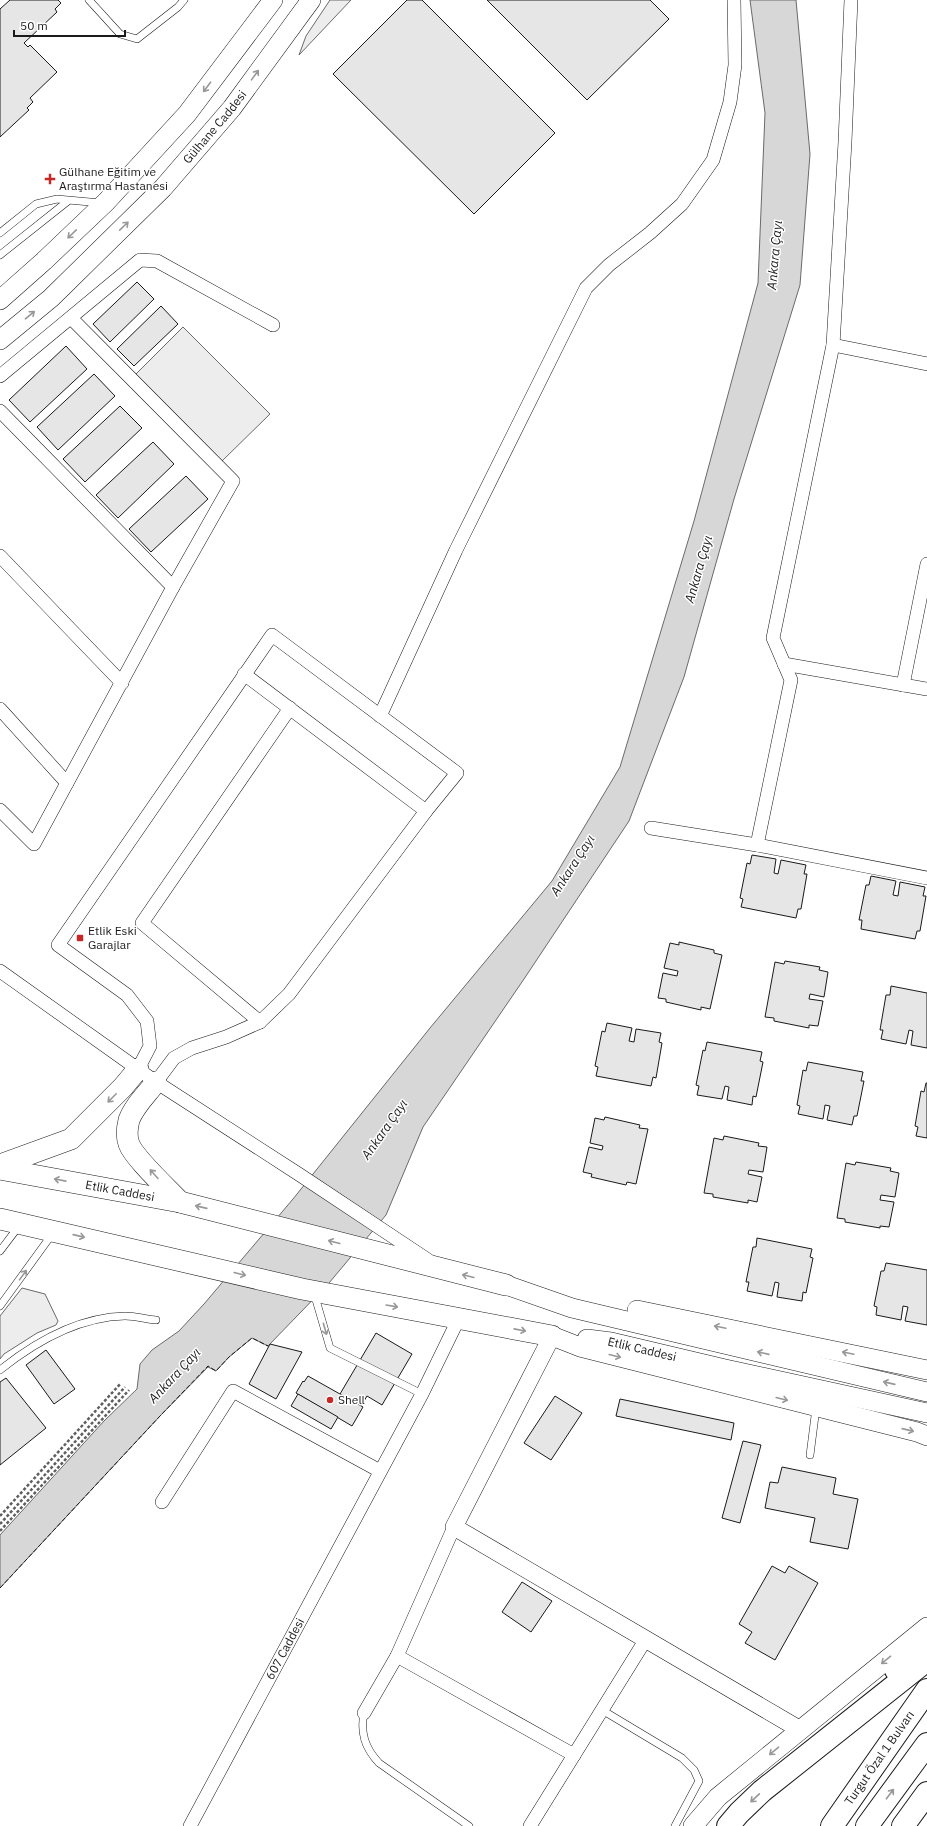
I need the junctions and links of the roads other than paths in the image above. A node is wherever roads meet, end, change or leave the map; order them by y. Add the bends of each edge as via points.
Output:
1 (89, 0) edge
2 (184, 0) edge
3 (273, 0) edge
4 (311, 0) edge
5 (734, 0) edge
6 (851, 0) edge
7 (68, 201) junction
8 (105, 203) junction
9 (0, 233) edge
10 (0, 255) edge
11 (0, 300) edge
12 (72, 318) junction
13 (272, 325) dead end
14 (0, 340) edge
15 (833, 345) junction
16 (927, 364) edge
17 (0, 376) edge
18 (0, 411) edge
19 (0, 556) edge
20 (927, 564) edge
21 (173, 587) junction
22 (784, 664) junction
23 (244, 674) junction
24 (122, 683) junction
25 (903, 685) junction
26 (927, 689) edge
27 (290, 708) junction
28 (0, 709) edge
29 (380, 716) junction
30 (67, 783) junction
31 (0, 810) edge
32 (426, 812) junction
33 (651, 828) dead end
34 (757, 845) junction
35 (927, 878) edge
36 (0, 971) edge
37 (260, 1022) junction
38 (138, 1069) junction
39 (156, 1082) junction
40 (0, 1166) edge
41 (0, 1169) edge
42 (180, 1202) junction
43 (0, 1219) edge
44 (22, 1223) junction
45 (55, 1230) junction
46 (0, 1251) edge
47 (442, 1269) junction
48 (506, 1285) junction
49 (313, 1291) junction
50 (0, 1306) edge
51 (459, 1318) junction
52 (156, 1320) dead end
53 (552, 1336) junction
54 (0, 1370) edge
55 (927, 1370) edge
56 (927, 1392) edge
57 (422, 1394) junction
58 (816, 1407) junction
59 (927, 1413) edge
60 (927, 1436) edge
61 (810, 1454) dead end
62 (380, 1471) junction
63 (162, 1502) dead end
64 (454, 1527) junction
65 (927, 1627) edge
66 (927, 1638) edge
67 (646, 1639) junction
68 (397, 1656) junction
69 (927, 1660) edge
70 (927, 1690) edge
71 (602, 1710) junction
72 (364, 1713) joint
73 (799, 1729) junction
74 (832, 1735) junction
75 (927, 1744) edge
76 (574, 1755) junction
77 (927, 1793) edge
78 (190, 1826) edge
79 (468, 1826) edge
80 (530, 1826) edge
81 (675, 1826) edge
82 (693, 1826) edge
83 (728, 1826) edge
84 (832, 1826) edge
85 (867, 1826) edge
86 (903, 1826) edge

1 - 2 lane via 120,34 137,39
3 -> 8 main road via 186,114
14 -> 4 main road, Gülhane Caddesi via 50,298 162,188 232,108
5 - 29 street via 735,64 730,102 713,160 682,204 650,234 609,265 586,288 456,550
6 - 15 street
7 - 8 lane
7 - 9 lane via 57,199 36,204
7 - 10 lane
8 -> 11 main road
12 - 13 street via 140,260 157,261
12 - 17 street
12 - 21 street via 233,481
15 - 16 street
15 - 22 street via 773,638
18 - 21 street
19 - 24 street
20 - 25 street
21 - 24 street
22 - 25 street
22 - 34 street via 791,680
23 - 27 street
23 - 29 street via 272,635
23 - 38 street via 58,945 127,995 147,1021 150,1046
24 - 30 street
25 - 26 street
27 - 32 street
27 - 37 street via 142,923
28 - 30 street
29 - 32 street via 457,773
30 - 31 street via 34,844
32 - 37 street via 289,994
33 - 34 street
34 - 35 street
36 - 38 street
37 - 39 street via 192,1048 174,1058
38 - 39 street
38 -> 40 main road via 71,1139
42 -> 39 main road via 137,1155 130,1146 126,1134 132,1114
39 - 47 street
42 -> 41 main road, Etlik Caddesi
47 -> 42 main road, Etlik Caddesi
43 - 44 main road
44 - 45 main road
44 - 46 lane
45 -> 49 main road, Etlik Caddesi
50 -> 45 lane
48 -> 47 main road, Etlik Caddesi
55 -> 48 main road
56 -> 48 main road, Etlik Caddesi via 572,1308
49 -> 51 main road, Etlik Caddesi
49 -> 57 lane via 330,1348
51 -> 53 main road, Etlik Caddesi
51 - 57 street, 607 Caddesi
52 - 54 lane via 126,1316 82,1323 39,1343
53 -> 58 main road via 580,1347
53 - 59 main road, Etlik Caddesi via 611,1342
53 - 64 street
57 - 62 street, 607 Caddesi
58 -> 60 main road
58 - 61 lane
62 - 63 street via 233,1391
62 - 78 street, 607 Caddesi
64 - 67 street
64 - 68 street
65 -> 73 main road
66 - 74 highway
67 - 71 street
67 - 73 street
68 - 72 street
68 - 76 street
69 - 74 highway
70 - 84 highway, Turgut Özal 1 Bulvarı
71 - 76 street
71 - 81 lane via 682,1758 694,1770 699,1781
72 - 79 lane via 363,1738 372,1756
73 -> 82 main road via 718,1797
74 -> 83 highway via 762,1791
85 -> 75 highway
76 - 80 street
77 - 86 highway

